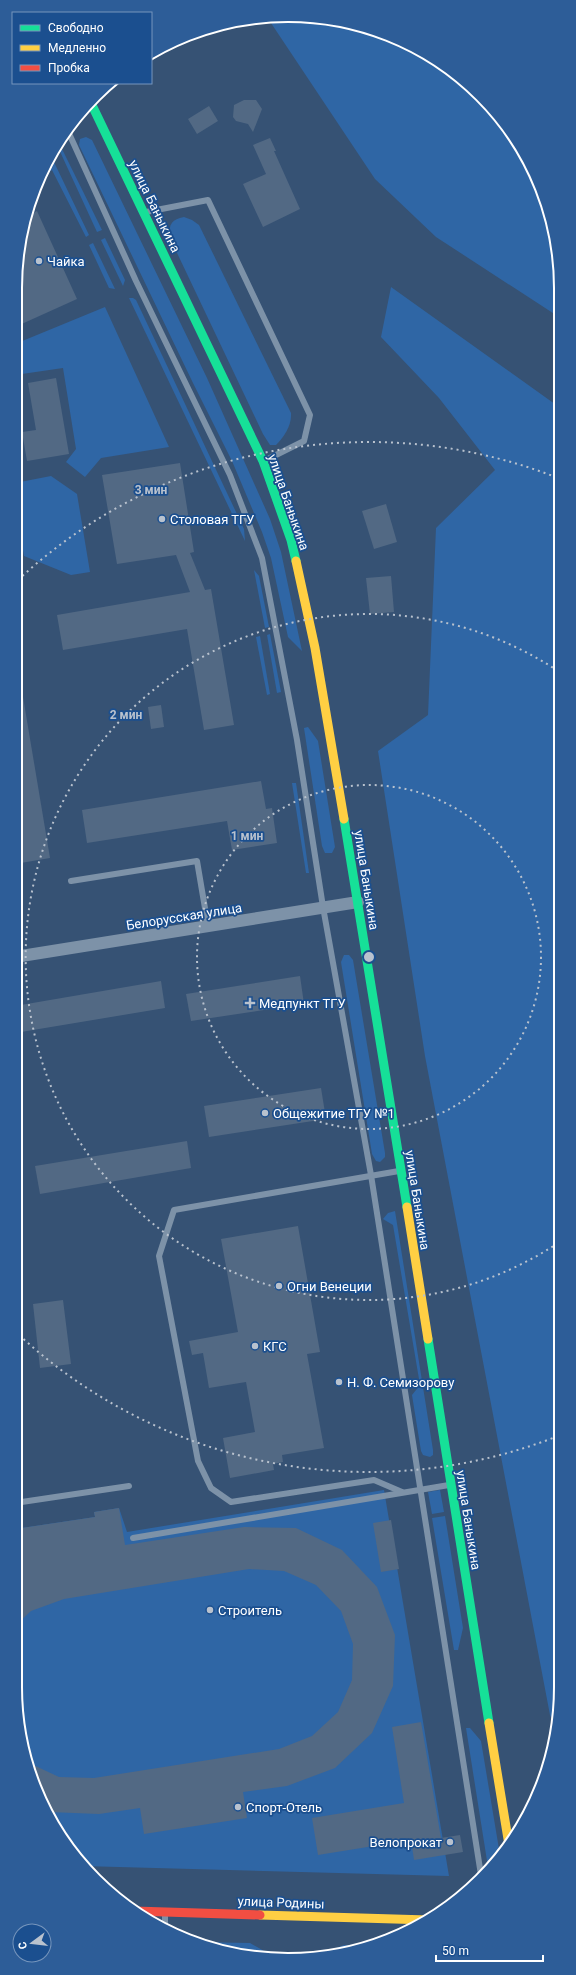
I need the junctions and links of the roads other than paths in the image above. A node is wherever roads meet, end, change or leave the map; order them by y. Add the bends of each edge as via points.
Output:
1 (93, 107) edge
2 (70, 136) edge
3 (144, 212) junction
4 (262, 461) junction
5 (71, 881) dead end
6 (358, 902) junction
7 (323, 907) junction
8 (208, 926) junction
9 (22, 957) edge
10 (400, 1170) junction
11 (370, 1175) junction
12 (451, 1484) junction
13 (129, 1486) dead end
14 (420, 1490) junction
15 (402, 1492) junction
16 (22, 1502) edge
17 (133, 1538) dead end
18 (508, 1837) edge
19 (480, 1870) edge
20 (146, 1911) edge
21 (165, 1912) junction
22 (417, 1920) edge
23 (165, 1923) edge

1 - 3 main road, улица Баныкина
2 - 7 lane via 136,281 230,475 262,558 297,740
3 - 4 main road, улица Баныкина
3 - 4 lane via 208,200 215,214 310,416 304,441
4 - 6 main road, улица Баныкина via 293,548 315,648
5 - 8 lane via 198,860
6 - 7 street, Белорусская улица
6 - 10 main road, улица Баныкина
7 - 8 street, Белорусская улица
7 - 11 lane
8 - 9 street, Белорусская улица
10 - 11 lane
10 - 12 main road, улица Баныкина
11 - 14 lane
11 - 15 lane via 174,1210 159,1256 198,1461 211,1488 231,1502 374,1480
12 - 14 lane
12 - 18 main road, улица Баныкина
13 - 16 lane
14 - 15 lane
14 - 19 lane
15 - 17 lane
20 - 21 main road, улица Родины
21 - 22 main road, улица Родины
21 - 23 lane

